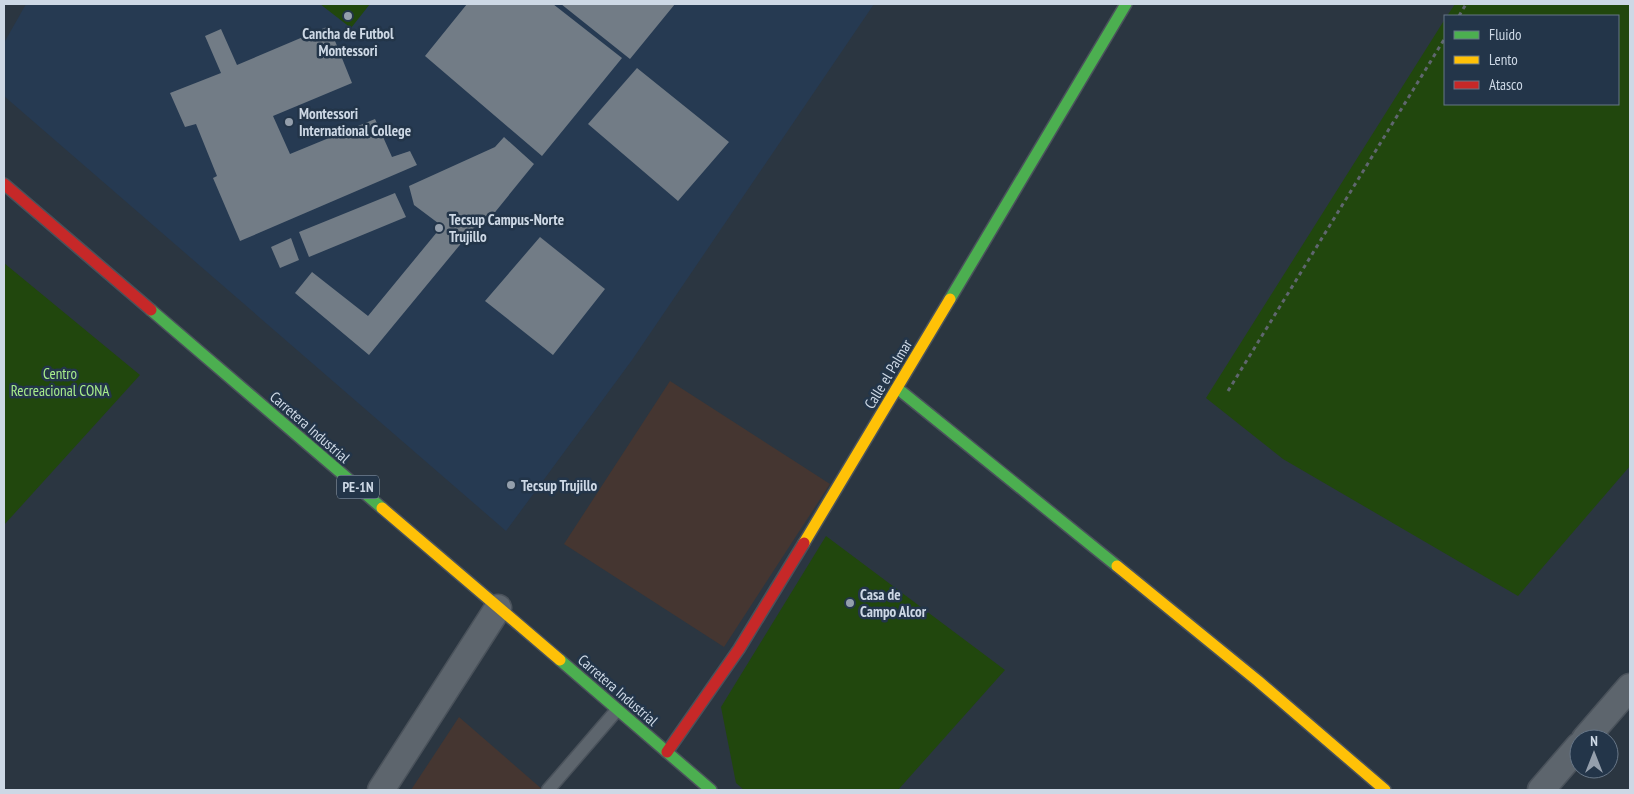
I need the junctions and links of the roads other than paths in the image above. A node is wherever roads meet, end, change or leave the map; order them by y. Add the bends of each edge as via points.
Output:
1 (1126, 4) edge
2 (4, 184) edge
3 (897, 388) junction
4 (498, 608) junction
5 (1630, 687) edge
6 (618, 710) junction
7 (1594, 729) edge
8 (667, 752) junction
9 (1569, 757) edge
10 (381, 790) edge
11 (548, 790) edge
12 (711, 790) edge
13 (1385, 790) edge
14 (1540, 790) edge

1 - 3 main road, Calle el Palmar
2 - 4 main road, Carretera Industrial / PE-1N
3 - 8 main road, Calle el Palmar via 739,649
3 - 13 main road via 1258,681
4 - 6 main road, Carretera Industrial / PE-1N
4 - 10 street
5 - 7 street
6 - 8 main road, Carretera Industrial / PE-1N
6 - 11 lane
8 - 12 main road, Carretera Industrial / PE-1N
9 - 14 street

